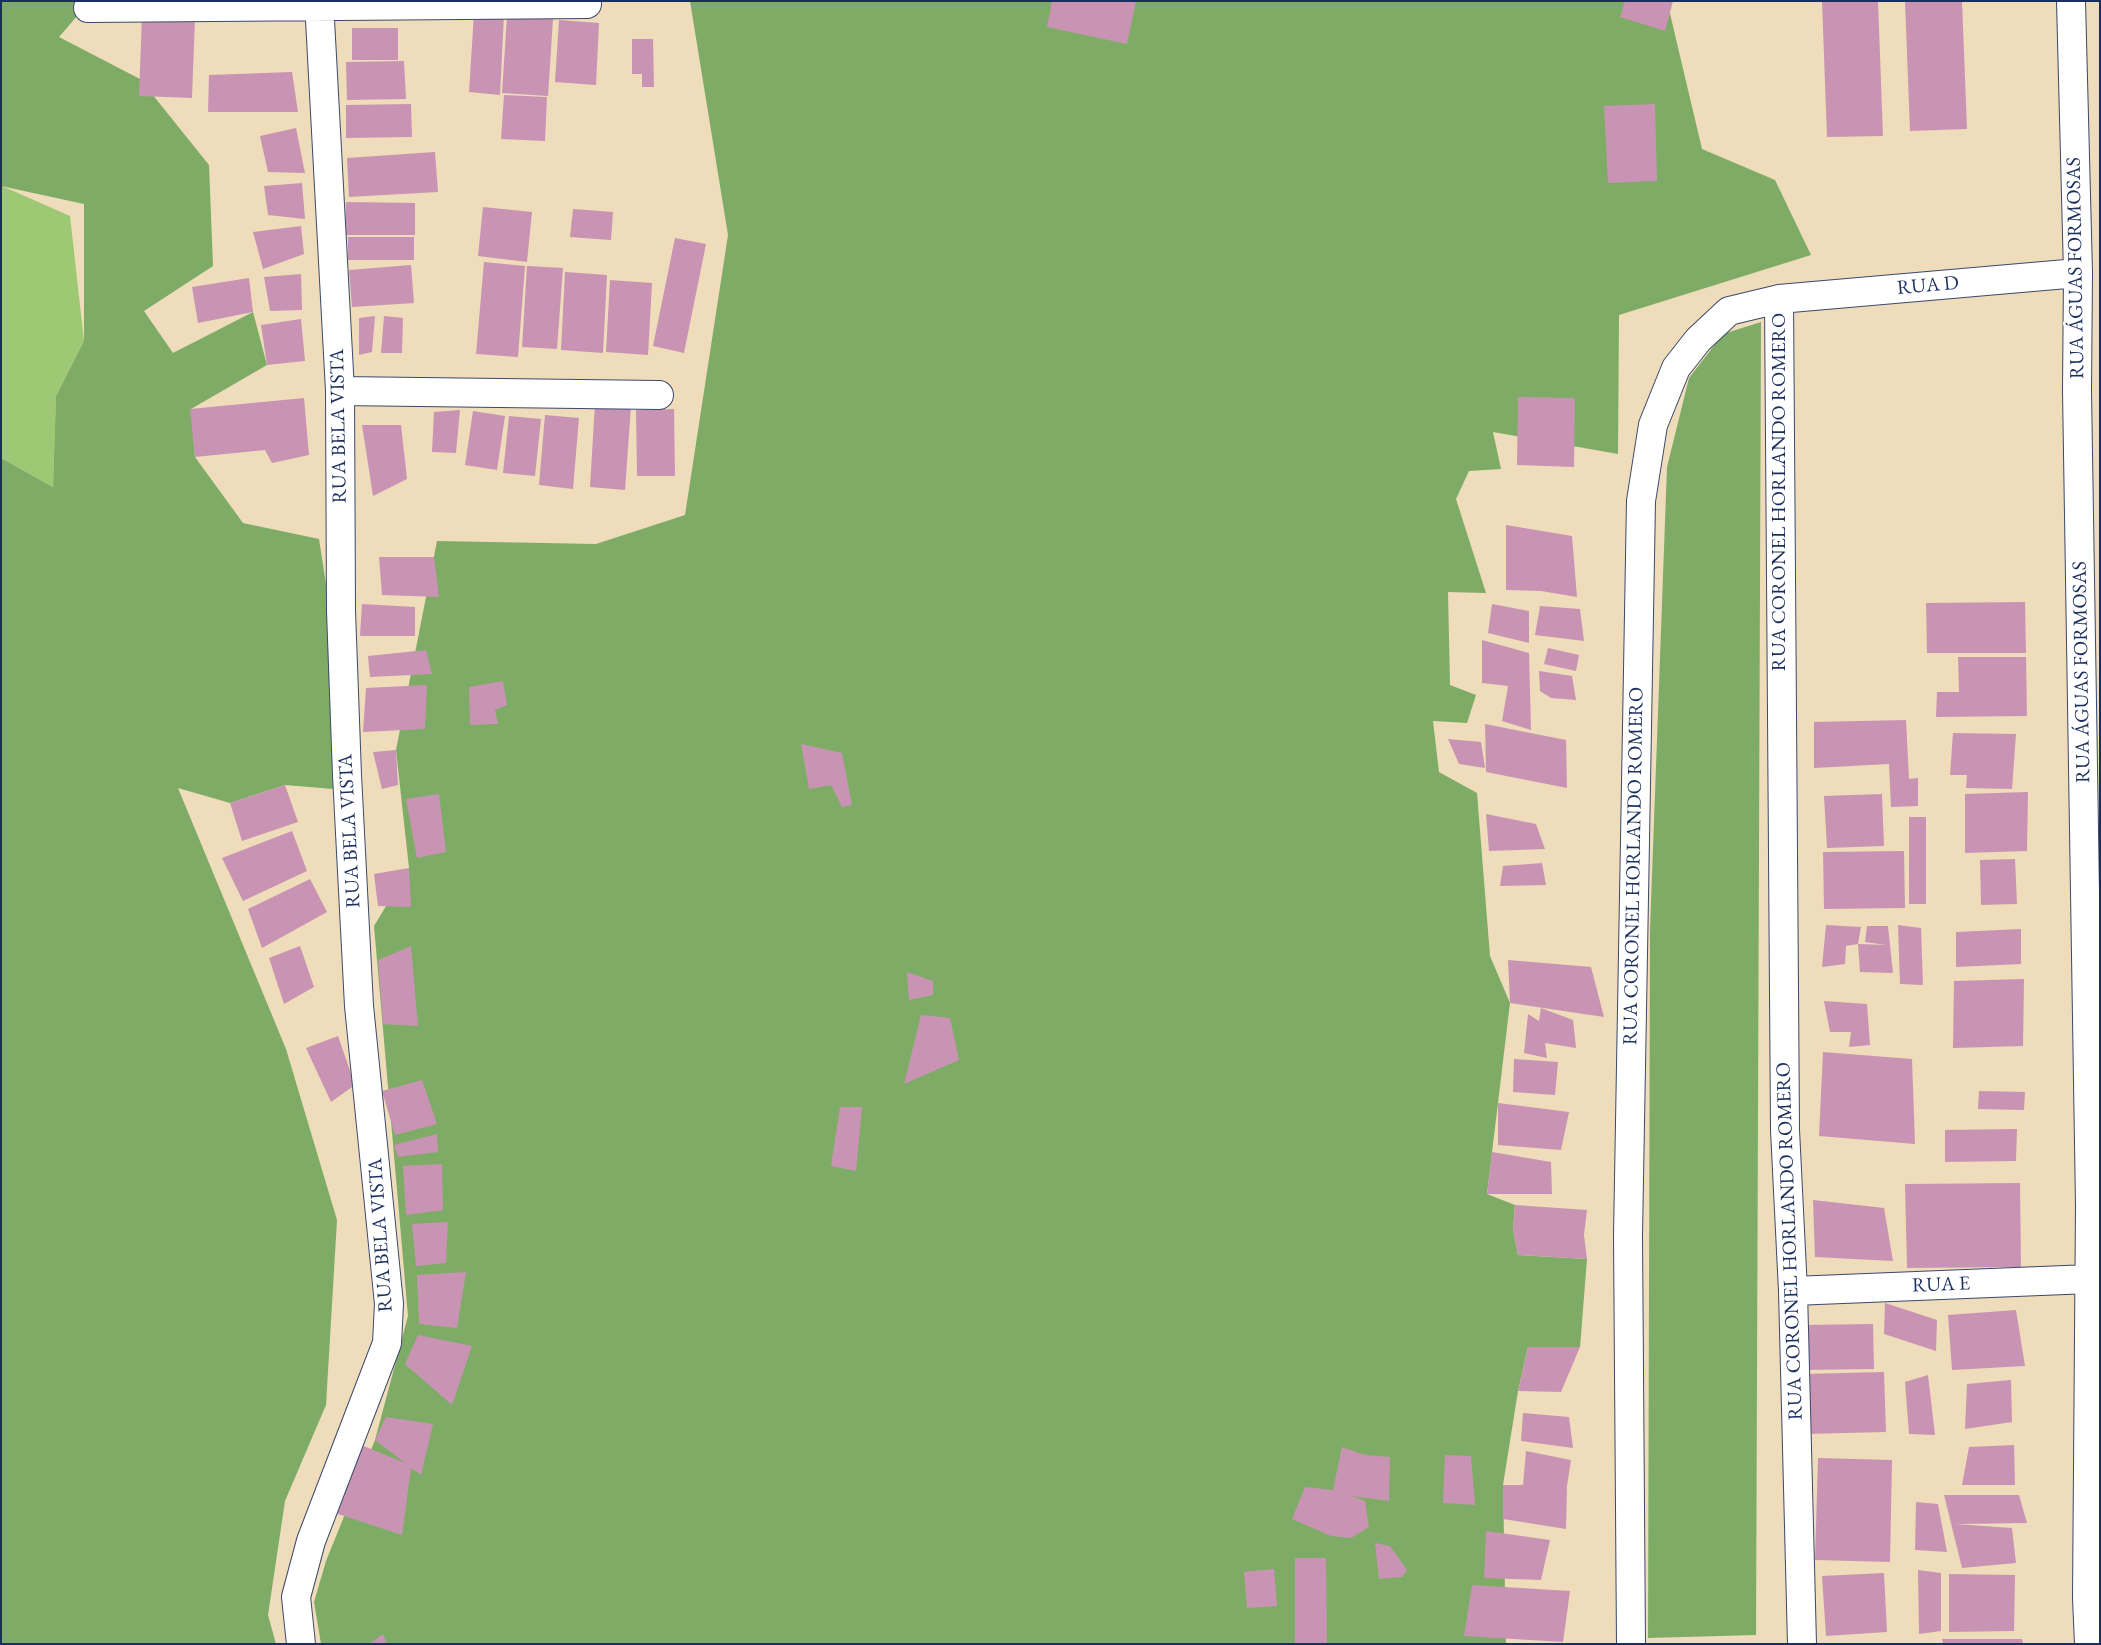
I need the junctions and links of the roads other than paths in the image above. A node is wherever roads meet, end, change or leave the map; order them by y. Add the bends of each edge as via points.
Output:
1 (2071, 1) edge
2 (587, 4) dead end
3 (319, 5) edge
4 (88, 8) dead end
5 (2078, 273) junction
6 (1778, 300) junction
7 (340, 391) junction
8 (659, 395) dead end
9 (2095, 1206) edge
10 (2090, 1279) junction
11 (1792, 1291) junction
12 (2093, 1598) edge
13 (301, 1644) edge
14 (1631, 1644) edge
15 (1802, 1644) edge
16 (2089, 1644) edge

1 - 5 street, RUA ÁGUAS FORMOSAS
2 - 3 street
3 - 4 street
3 - 7 street, RUA BELA VISTA
5 - 6 street, RUA D
5 - 9 street, RUA ÁGUAS FORMOSAS via 2078,420
6 - 11 street, RUA CORONEL HORLANDO ROMERO via 1785,1130
6 - 14 street, RUA CORONEL HORLANDO ROMERO via 1729,311 1698,340 1676,368 1653,425 1641,501 1628,1235
7 - 8 street
7 - 13 street, RUA BELA VISTA via 341,611 347,785 359,1006 389,1304 387,1343 311,1540 296,1597
9 - 10 street, RUA ÁGUAS FORMOSAS
10 - 11 street, RUA E
10 - 12 street, RUA ÁGUAS FORMOSAS
11 - 15 street, RUA CORONEL HORLANDO ROMERO
12 - 16 street, RUA ÁGUAS FORMOSAS

